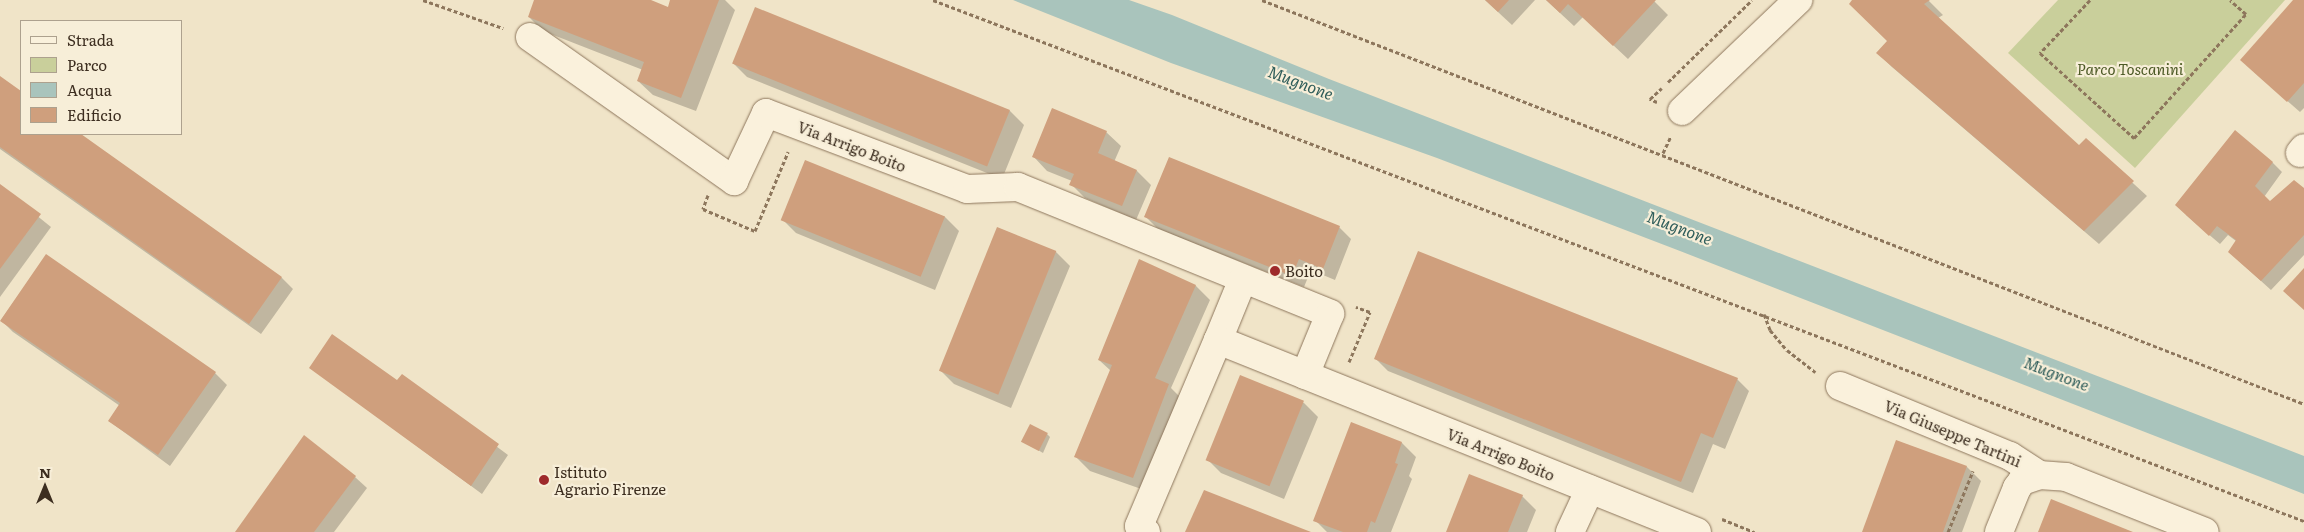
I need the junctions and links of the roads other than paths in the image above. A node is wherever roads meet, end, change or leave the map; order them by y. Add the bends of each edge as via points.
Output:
1 (1798, 0) edge
2 (530, 37) road end
3 (1682, 110) dead end
4 (1243, 279) junction
5 (1218, 340) junction
6 (1305, 375) junction
7 (1840, 386) road end
8 (2039, 475) junction
9 (1590, 489) junction
10 (1146, 532) edge
11 (1570, 532) edge
12 (1697, 532) edge
13 (1999, 532) edge
14 (2205, 532) edge

1 - 3 street
2 - 4 street, Via Arrigo Boito via 734,181 766,113 967,189 1018,188
4 - 5 street
4 - 6 street, Via Arrigo Boito via 1330,314
5 - 6 street, Via Arrigo Boito
5 - 10 street via 1139,526
6 - 9 street, Via Arrigo Boito
7 - 8 street, Via Giuseppe Tartini via 1983,444 2027,464
8 - 13 street via 2022,481 2017,488
8 - 14 street, Via Giuseppe Tartini via 2066,477
9 - 11 street
9 - 12 street, Via Arrigo Boito

